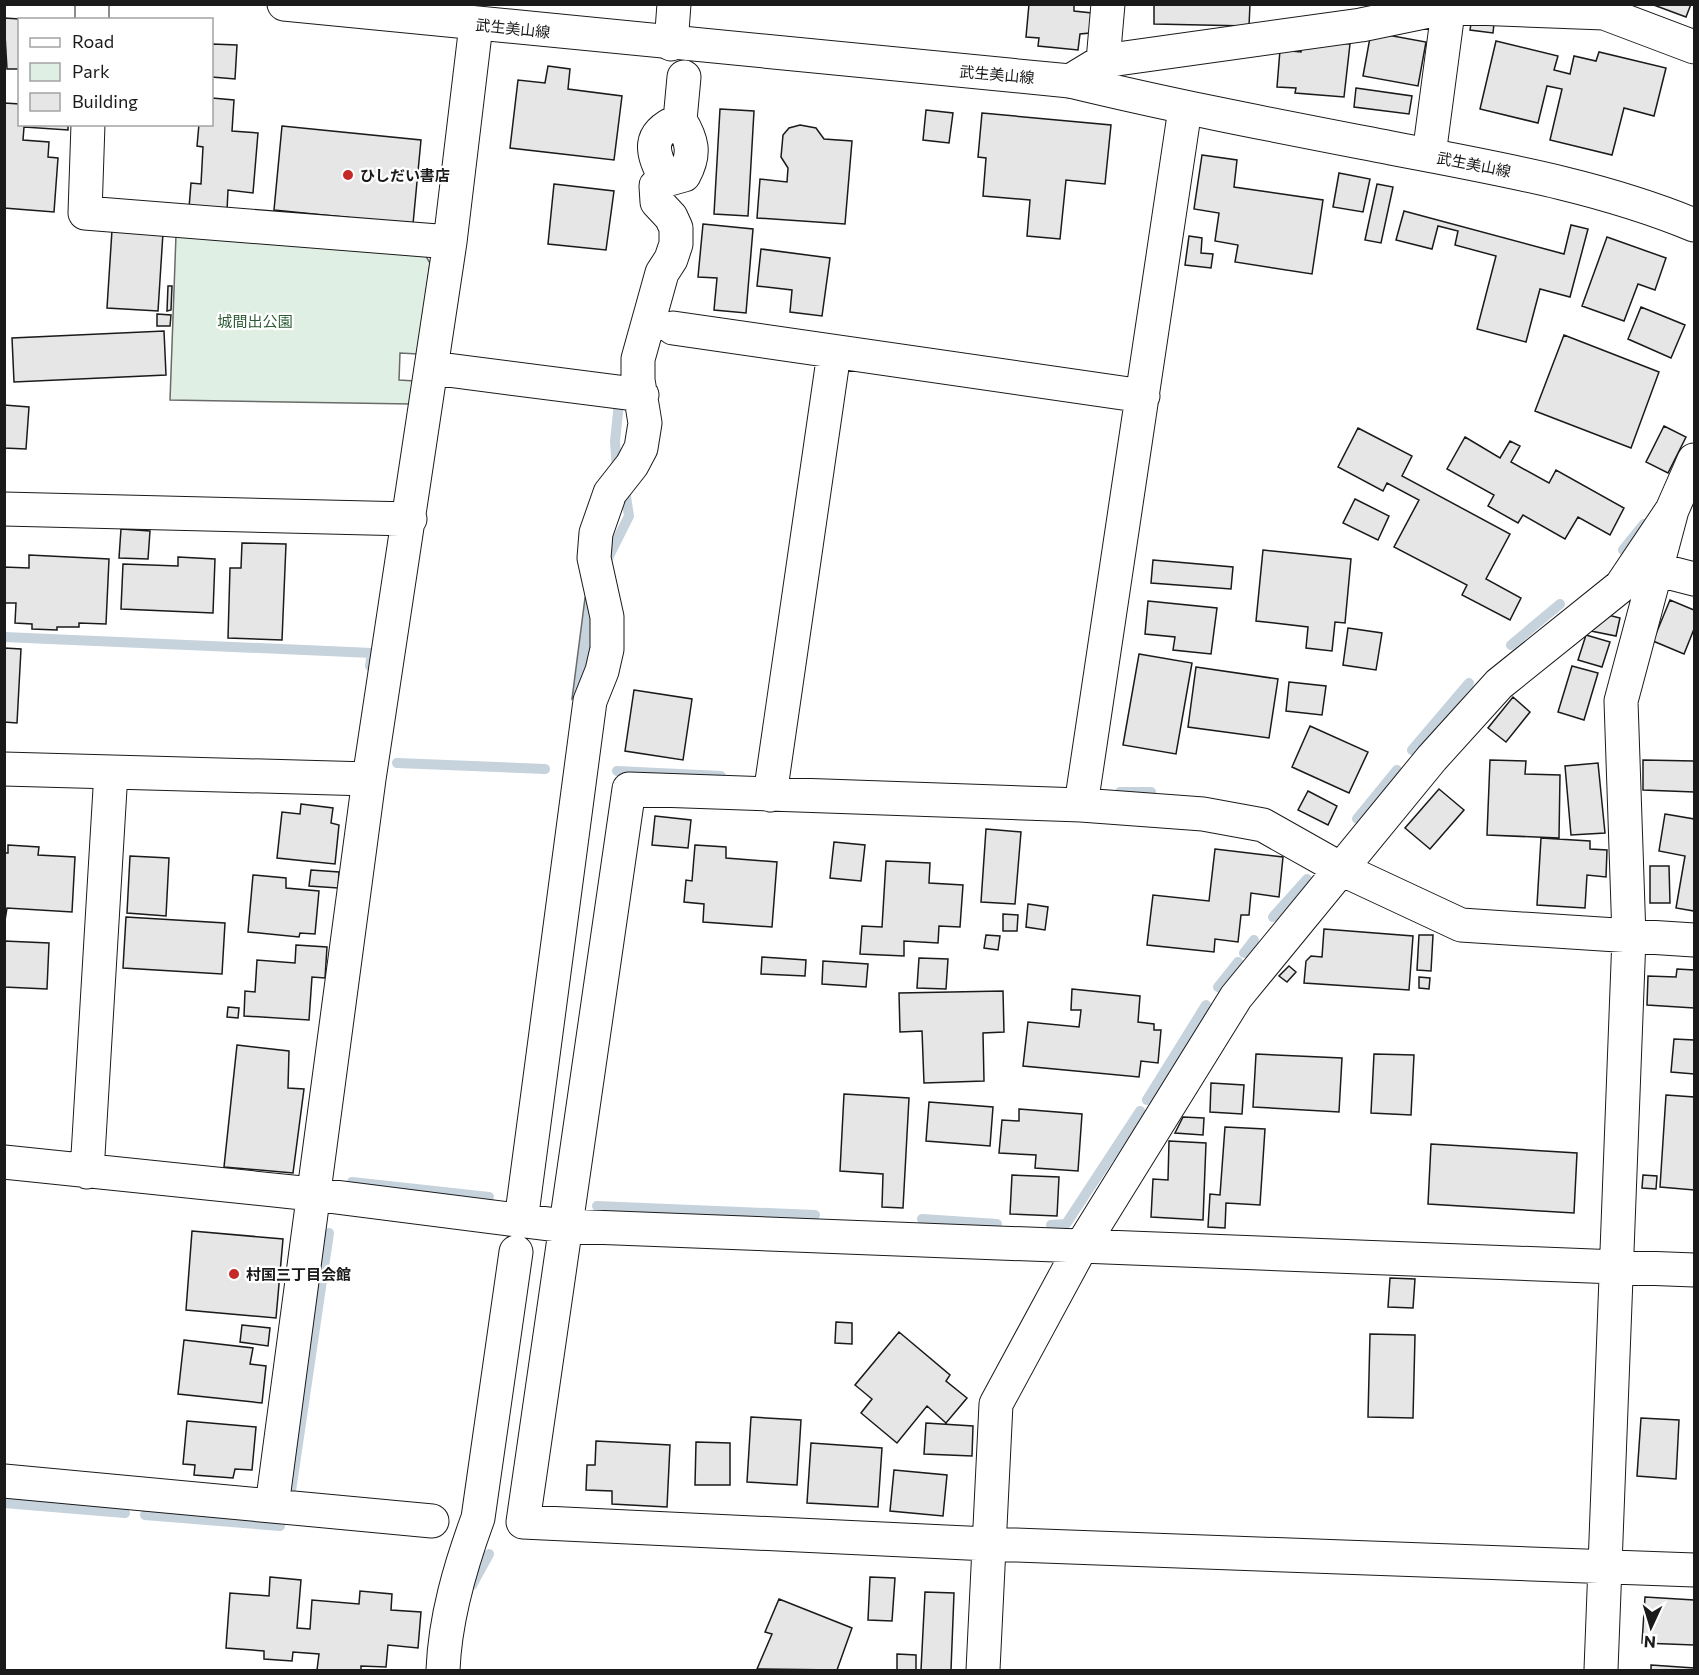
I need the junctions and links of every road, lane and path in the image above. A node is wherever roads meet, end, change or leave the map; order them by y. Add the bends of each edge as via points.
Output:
1 (284, 4) edge
2 (674, 4) edge
3 (1108, 4) edge
4 (1449, 6) edge
5 (476, 25) junction
6 (671, 44) junction
7 (1695, 47) edge
8 (1103, 62) junction
9 (684, 77) dead end
10 (1070, 81) junction
11 (1185, 108) junction
12 (88, 126) edge
13 (1429, 155) junction
14 (1695, 225) edge
15 (450, 242) junction
16 (673, 328) dead end
17 (834, 353) junction
18 (432, 368) junction
19 (642, 395) junction
20 (1143, 396) junction
21 (1695, 460) edge
22 (4, 509) edge
23 (1672, 510) junction
24 (410, 519) junction
25 (1655, 568) junction
26 (1695, 579) edge
27 (4, 769) edge
28 (111, 772) junction
29 (369, 779) junction
30 (770, 795) junction
31 (1081, 805) junction
32 (1341, 869) junction
33 (1629, 937) junction
34 (1695, 939) edge
35 (4, 1162) edge
36 (87, 1172) junction
37 (312, 1194) junction
38 (523, 1206) dead end
39 (565, 1226) junction
40 (1081, 1247) junction
41 (516, 1252) dead end
42 (1617, 1267) junction
43 (1695, 1270) edge
44 (4, 1481) edge
45 (272, 1506) junction
46 (432, 1521) dead end
47 (987, 1544) junction
48 (1606, 1566) junction
49 (1695, 1570) edge
50 (443, 1671) edge
51 (982, 1671) edge
52 (1602, 1671) edge

1 - 5 street, 武生美山線
2 - 6 street
3 - 8 street
4 - 7 street via 1604,13
4 - 8 street via 1361,25
4 - 13 street
5 - 6 street, 武生美山線
5 - 15 street
6 - 10 street, 武生美山線
8 - 10 street
9 - 19 street via 680,120 663,127 653,145 666,180 656,186 657,202 676,228 676,244 662,273 638,359
10 - 11 street, 武生美山線
11 - 13 street, 武生美山線
11 - 20 street
12 - 15 street via 85,213
13 - 14 street, 武生美山線 via 1567,182
15 - 18 street
16 - 17 street
17 - 20 street
17 - 30 street
18 - 19 street
18 - 24 street
19 - 38 street via 645,423 641,448 610,493 596,533 594,558 608,617 607,649 590,701
20 - 31 street
21 - 23 street
22 - 24 street
23 - 25 street
23 - 32 street via 1621,586 1498,684
24 - 29 street
25 - 26 street
25 - 33 street via 1621,701
27 - 28 street
28 - 29 street
28 - 36 street
29 - 37 street
30 - 31 street
30 - 39 street via 629,789
31 - 32 street via 1203,814 1263,825
32 - 33 street via 1461,925
32 - 40 street via 1236,997
33 - 34 street
33 - 42 street
35 - 36 street
36 - 37 street
37 - 39 street
37 - 45 street
39 - 40 street
39 - 47 street via 523,1522
40 - 42 street
40 - 47 street via 996,1404
41 - 50 street via 478,1518 445,1631
42 - 43 street
42 - 48 street
44 - 45 street
45 - 46 street
47 - 48 street
47 - 51 street
48 - 49 street
48 - 52 street

